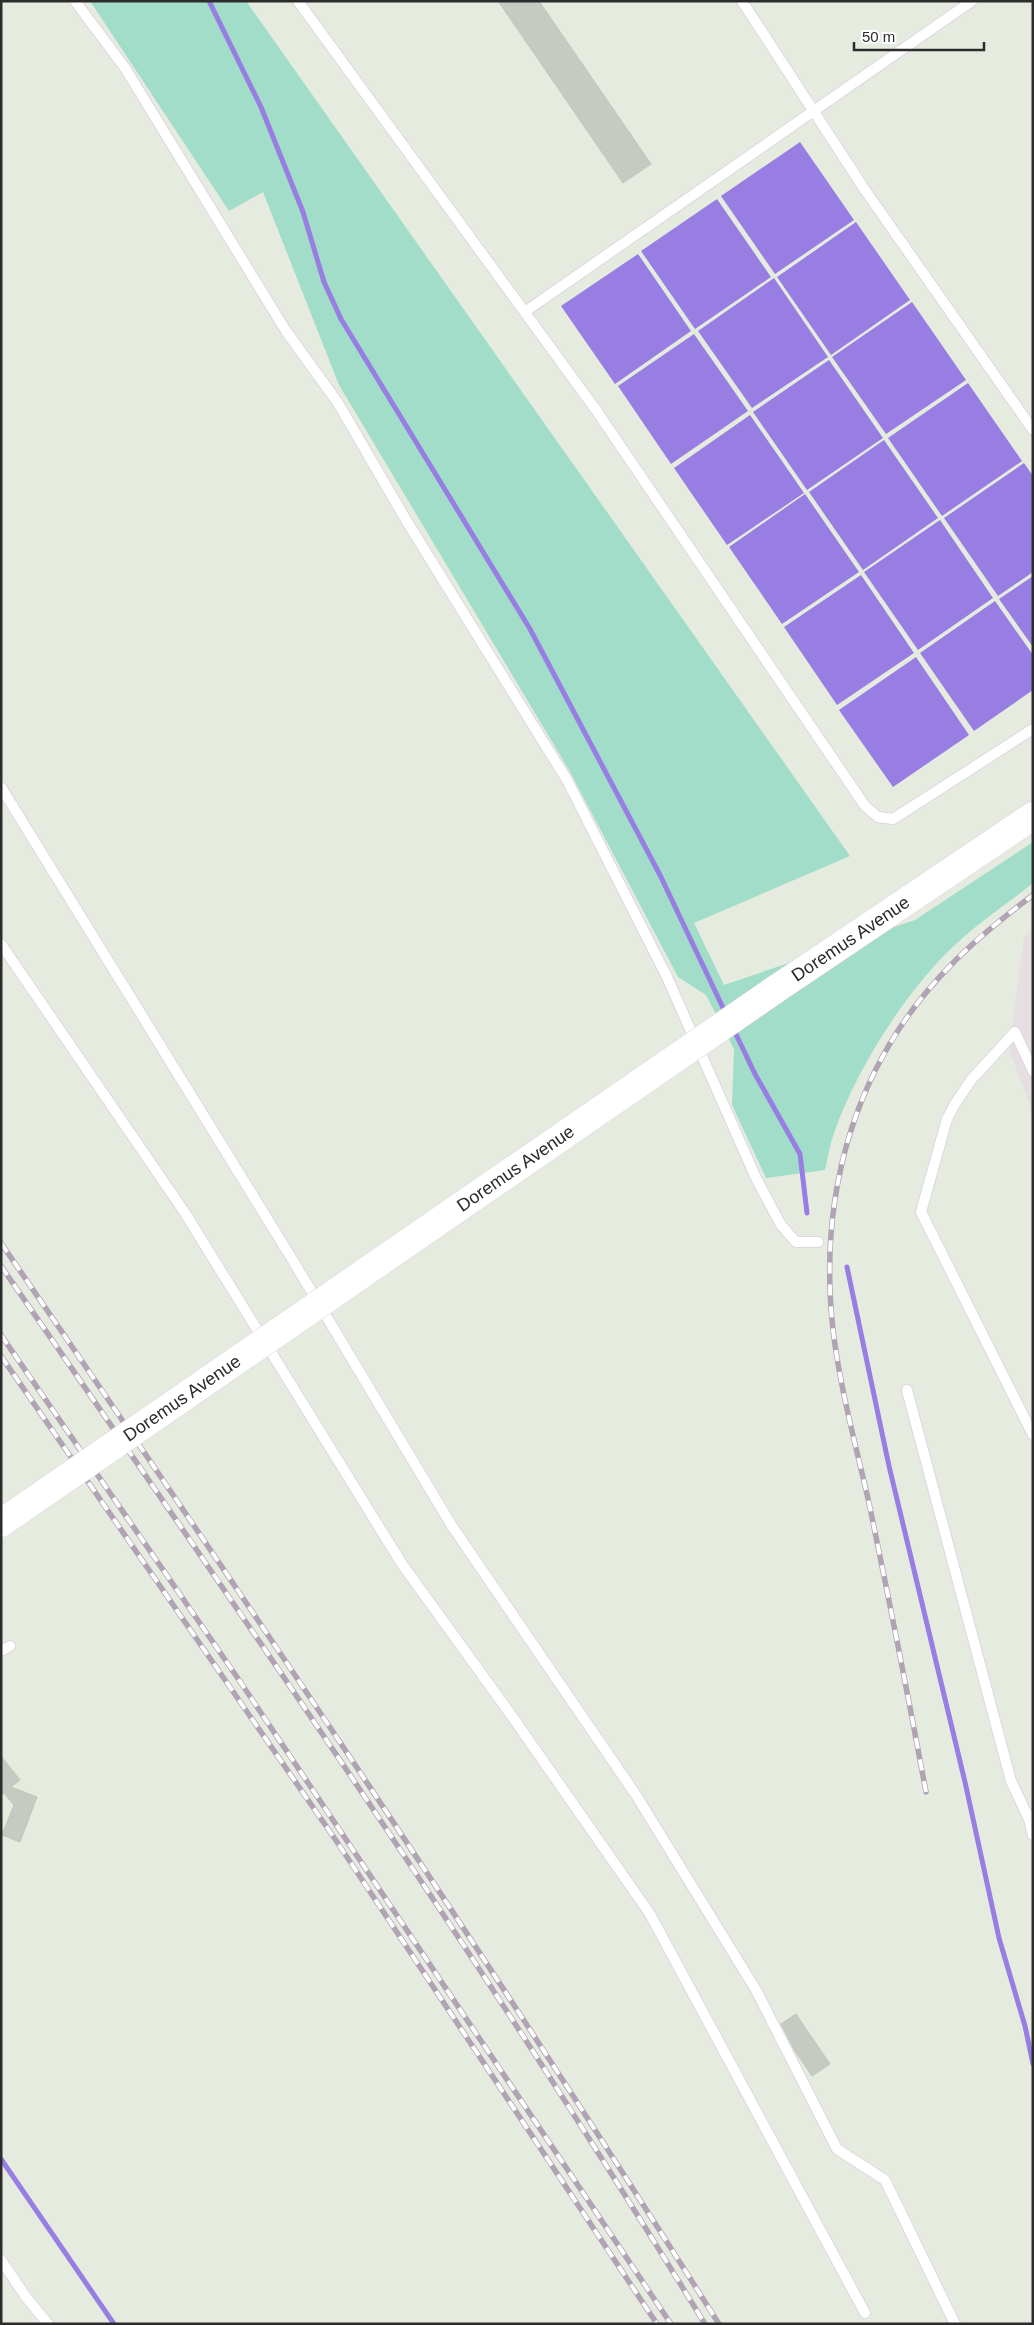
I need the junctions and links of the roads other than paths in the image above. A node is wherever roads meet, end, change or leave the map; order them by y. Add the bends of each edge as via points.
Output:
1 (75, 1) edge
2 (298, 1) edge
3 (742, 1) edge
4 (972, 1) edge
5 (815, 112) junction
6 (526, 311) junction
7 (1033, 430) edge
8 (1033, 729) edge
9 (1, 787) edge
10 (1033, 816) edge
11 (1, 944) edge
12 (1033, 1071) edge
13 (818, 1242) dead end
14 (907, 1390) dead end
15 (1033, 1435) edge
16 (1, 1523) edge
17 (1031, 1818) edge
18 (1033, 1835) edge
19 (1, 2260) edge
20 (865, 2313) dead end
21 (48, 2324) edge
22 (956, 2324) edge

1 - 13 lane via 125,68 286,332 338,403 406,520 567,780 666,977 780,1225 796,1242
2 - 6 lane
3 - 5 lane
4 - 5 lane
5 - 6 lane
5 - 7 lane via 865,190
6 - 8 lane via 865,806 878,817 893,819
9 - 22 lane via 452,1526 641,1803 756,1990 837,2149 885,2180
10 - 16 main road, Doremus Avenue, bridge via 776,989
11 - 20 lane via 185,1213 402,1564 650,1914
12 - 15 lane via 1015,1032 971,1080 947,1119 921,1212
14 - 17 lane via 1011,1781
17 - 18 lane
19 - 21 lane

